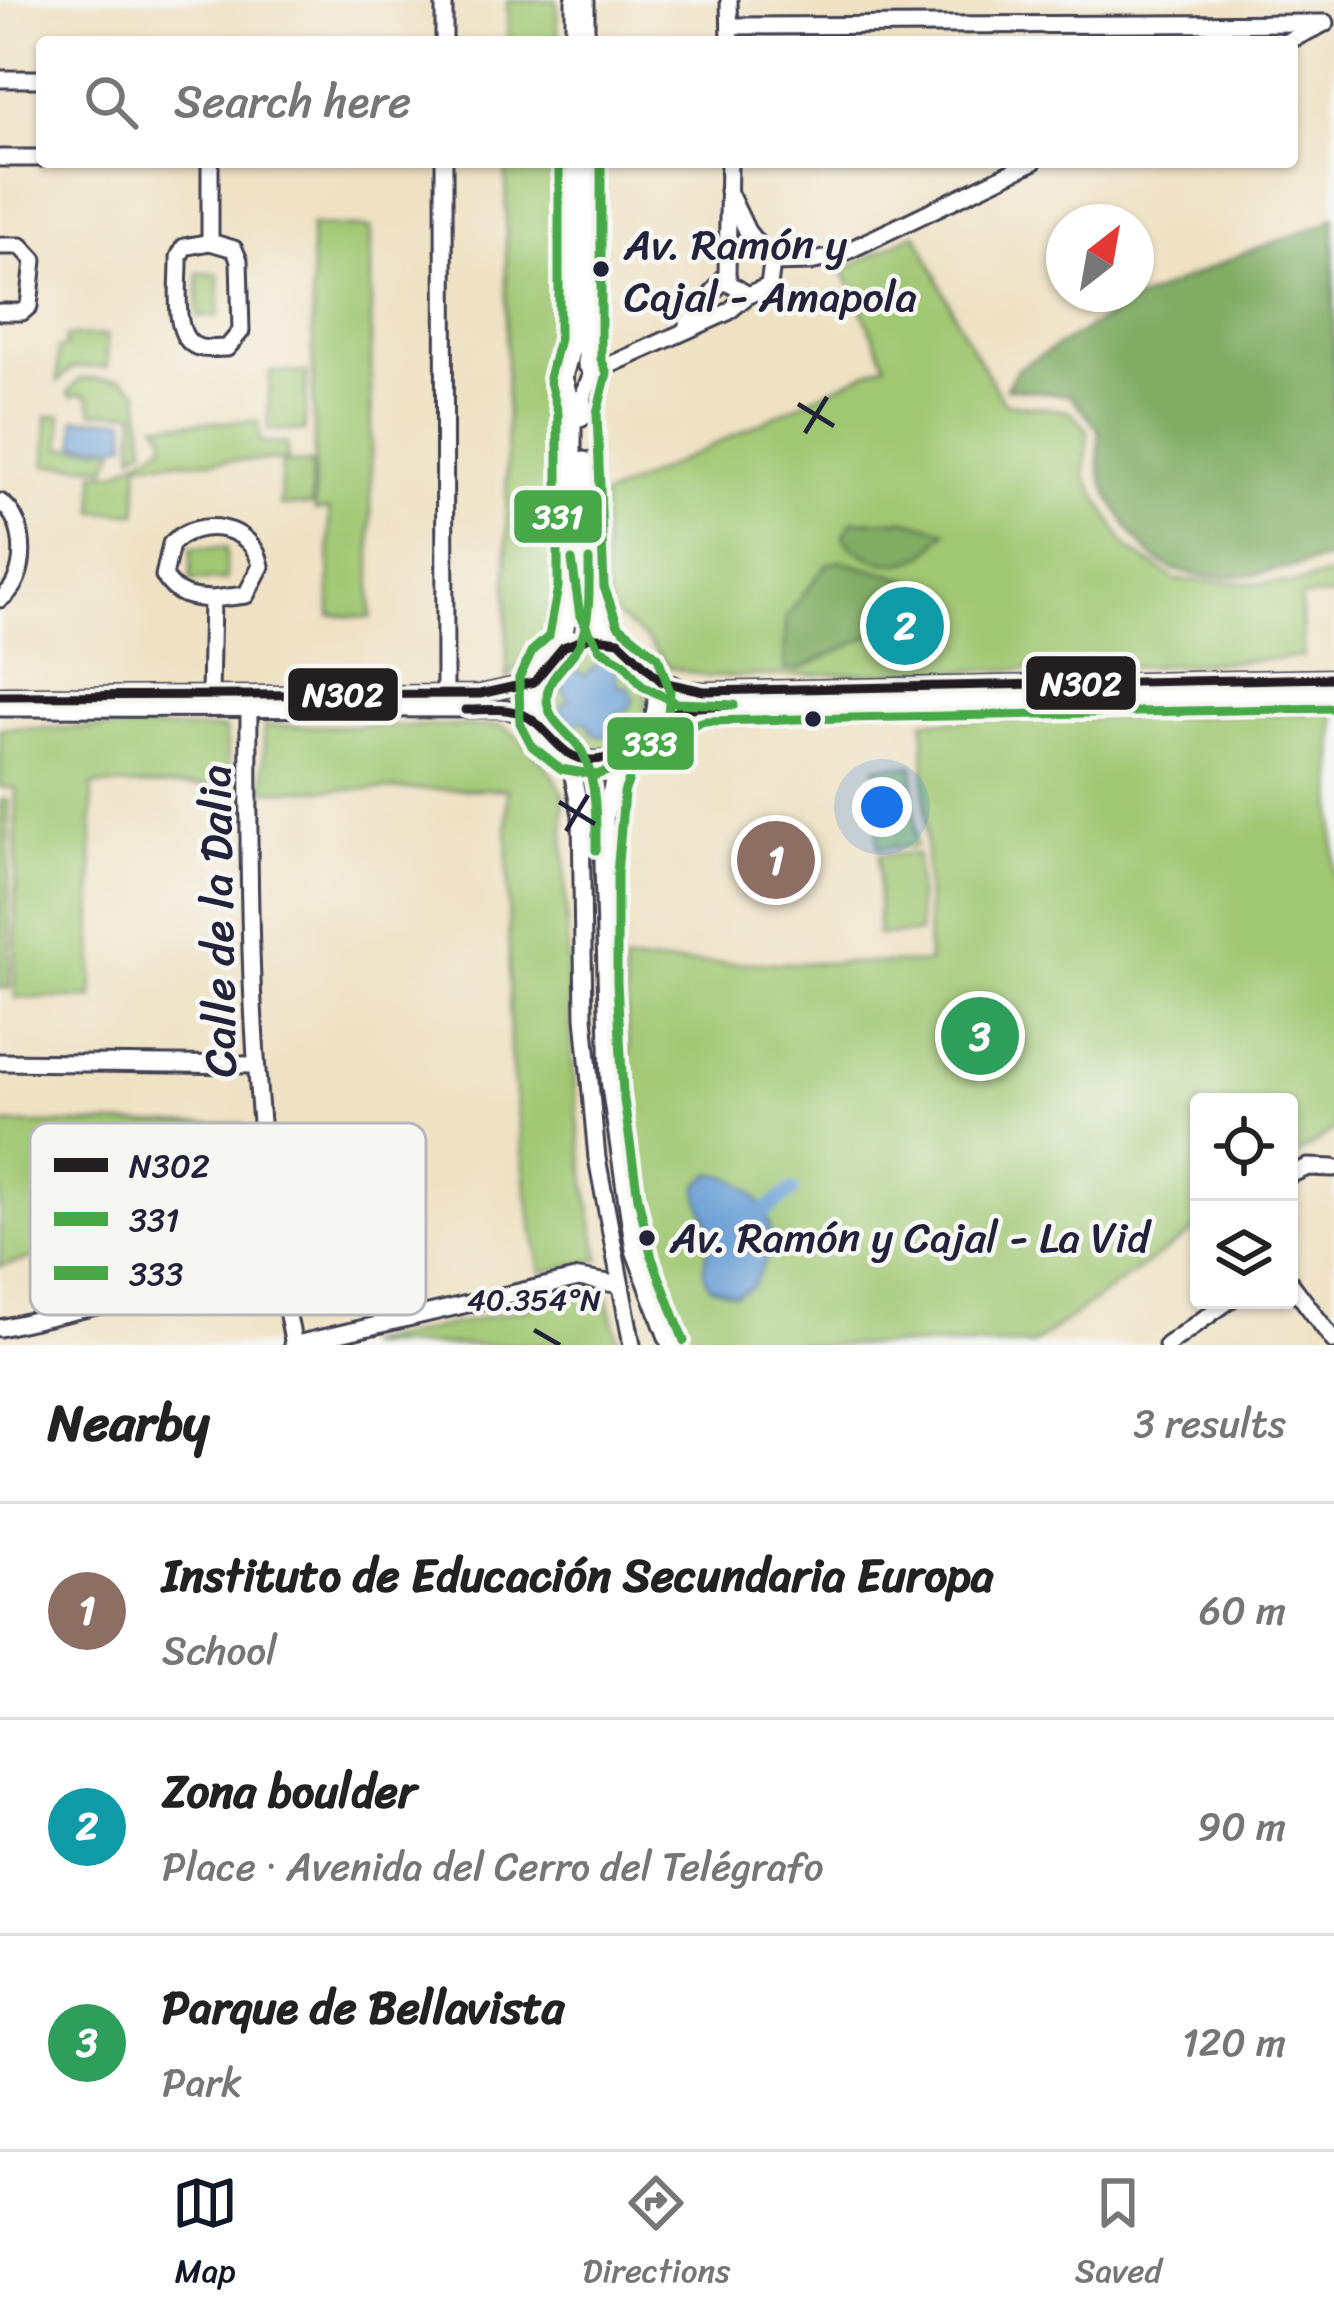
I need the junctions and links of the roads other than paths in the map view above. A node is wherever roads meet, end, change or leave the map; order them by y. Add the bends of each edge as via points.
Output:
1 (444, 0) edge
2 (574, 0) edge
3 (586, 0) edge
4 (730, 0) edge
5 (1330, 21) edge
6 (1275, 22) junction
7 (730, 34) edge
8 (444, 36) edge
9 (574, 36) edge
10 (586, 36) edge
11 (1285, 36) edge
12 (1298, 36) edge
13 (0, 79) edge
14 (36, 79) edge
15 (0, 158) edge
16 (36, 158) edge
17 (210, 168) edge
18 (445, 168) edge
19 (574, 168) edge
20 (586, 168) edge
21 (729, 168) edge
22 (1021, 168) edge
23 (728, 191) junction
24 (210, 242) junction
25 (0, 246) edge
26 (768, 258) junction
27 (728, 268) junction
28 (748, 295) junction
29 (0, 312) edge
30 (684, 329) junction
31 (580, 375) junction
32 (0, 502) edge
33 (0, 599) edge
34 (212, 599) junction
35 (610, 638) junction
36 (563, 644) junction
37 (651, 674) junction
38 (1334, 679) edge
39 (534, 682) junction
40 (1334, 693) edge
41 (445, 694) junction
42 (210, 695) junction
43 (0, 696) edge
44 (0, 708) edge
45 (249, 709) junction
46 (535, 720) junction
47 (650, 723) junction
48 (620, 754) junction
49 (569, 757) junction
50 (0, 1061) edge
51 (255, 1065) junction
52 (260, 1123) edge
53 (1334, 1168) edge
54 (1298, 1171) edge
55 (648, 1288) junction
56 (621, 1289) junction
57 (1298, 1293) edge
58 (1217, 1309) edge
59 (426, 1314) edge
60 (57, 1315) edge
61 (288, 1315) edge
62 (422, 1315) edge
63 (0, 1328) edge
64 (1334, 1341) edge
65 (294, 1345) edge
66 (632, 1345) edge
67 (670, 1345) edge
68 (1167, 1345) edge

1 - 8 street
2 - 9 street
3 - 10 street
4 - 7 street
5 - 6 street
5 - 12 street
6 - 7 street
6 - 11 street
13 - 14 street
15 - 16 street
17 - 24 street
18 - 41 street
19 - 31 street
20 - 31 street
21 - 23 street
22 - 26 street via 837,256
23 - 26 street
23 - 27 street
24 - 24 street via 184,247 179,257 181,330 200,348 226,348 241,331 239,260 234,249
25 - 29 street via 21,246 34,260 29,306
26 - 27 street via 749,249
26 - 28 street via 769,286
27 - 28 street via 730,284
27 - 30 street
28 - 30 street
30 - 31 street
31 - 35 street via 589,590
31 - 36 street via 574,589
32 - 33 street via 19,524 20,571
34 - 34 street via 246,595 257,578 258,553 233,529 188,530 171,544 164,576 170,586
34 - 42 street
35 - 36 street
35 - 37 street via 634,651
36 - 39 street
37 - 38 street via 704,691
37 - 47 street
39 - 41 street
39 - 46 street
40 - 47 street via 703,706
41 - 42 street
42 - 43 street
44 - 45 street
45 - 46 street via 506,709
45 - 51 street, Calle de la Dalia
46 - 49 street
47 - 48 street
48 - 49 street
48 - 55 street via 605,816 605,1015 617,1156
49 - 56 street via 581,815 589,1080
50 - 51 street
51 - 52 street, Calle de la Dalia
53 - 54 street
55 - 56 street
55 - 67 street
56 - 59 street via 579,1278
56 - 66 street
57 - 64 street
58 - 68 street
60 - 63 street
61 - 65 street, Calle de la Dalia
62 - 65 street

